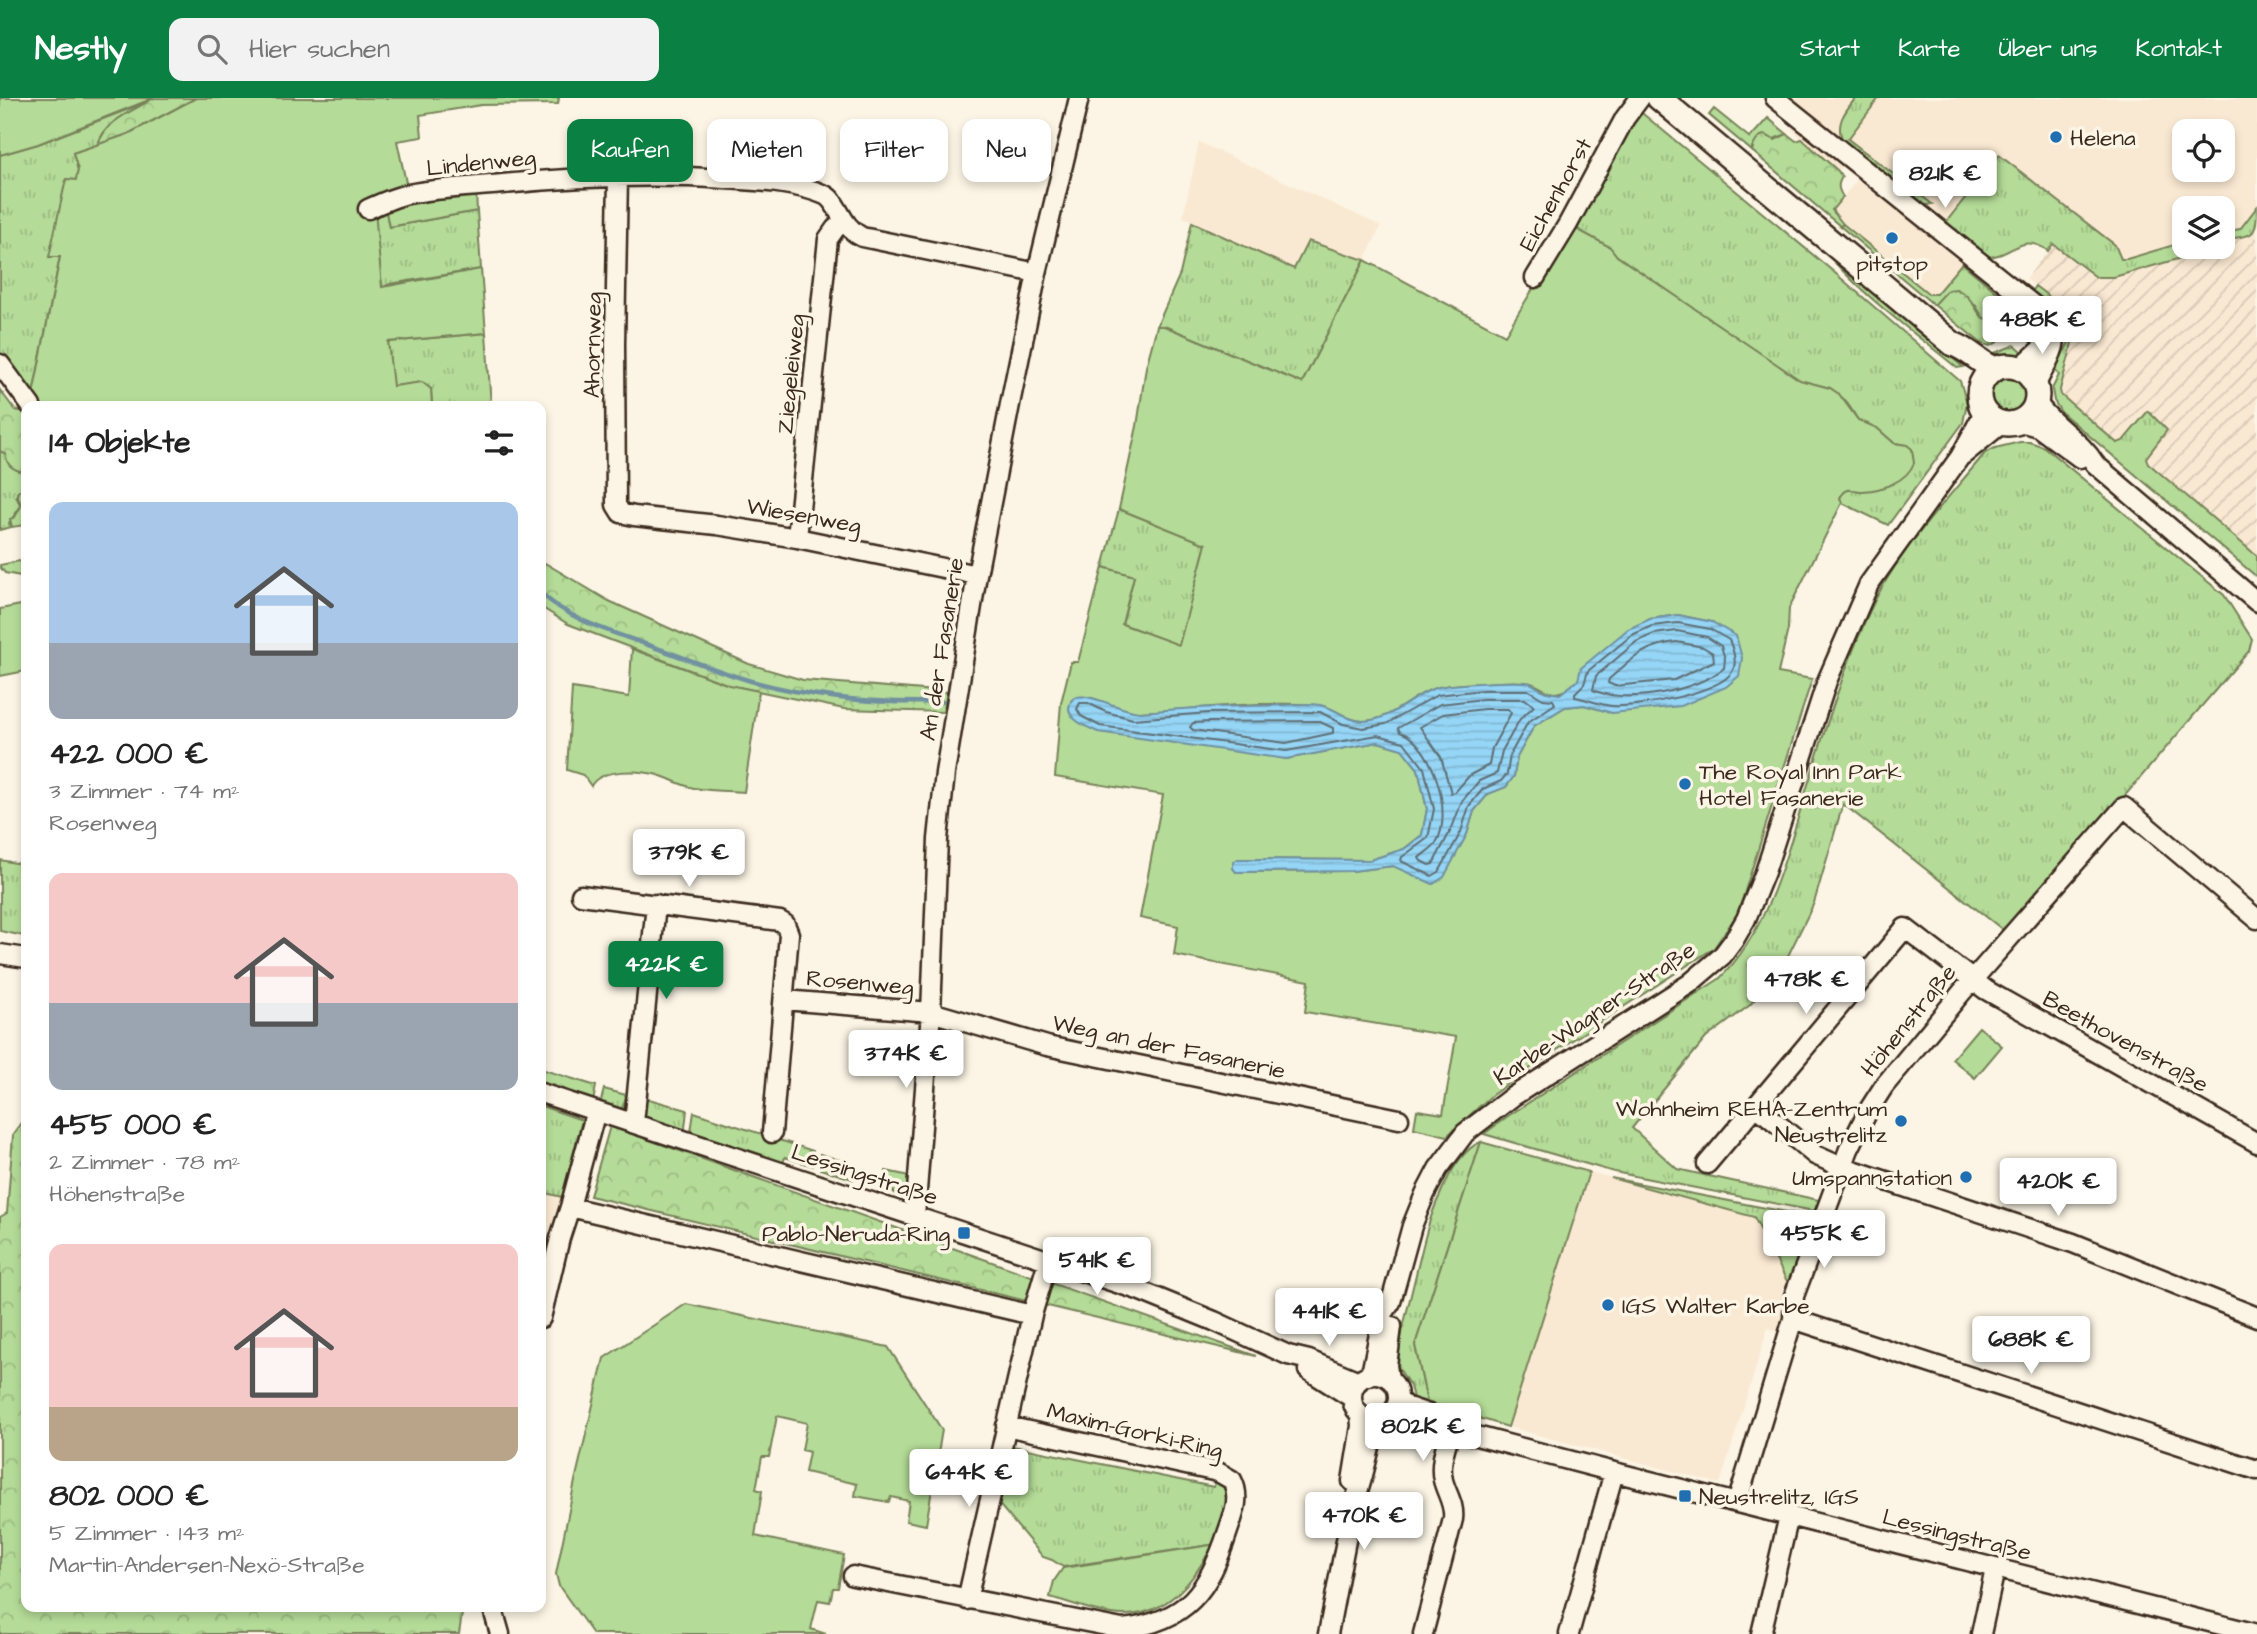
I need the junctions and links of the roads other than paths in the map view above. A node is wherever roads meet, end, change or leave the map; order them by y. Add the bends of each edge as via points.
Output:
1 (1079, 98) edge
2 (1640, 98) edge
3 (1659, 98) edge
4 (1775, 98) edge
5 (693, 178) edge
6 (567, 180) edge
7 (618, 182) edge
8 (368, 209) dead end
9 (843, 222) junction
10 (1037, 273) junction
11 (1535, 278) dead end
12 (2053, 346) junction
13 (0, 364) edge
14 (2020, 368) junction
15 (1988, 376) junction
16 (2036, 394) junction
17 (27, 401) edge
18 (2002, 418) junction
19 (2095, 464) junction
20 (621, 513) joint
21 (797, 538) junction
22 (977, 575) junction
23 (2257, 602) edge
24 (581, 895) dead end
25 (656, 904) junction
26 (2257, 919) edge
27 (0, 954) edge
28 (21, 957) edge
29 (1971, 981) junction
30 (784, 1000) junction
31 (931, 1012) junction
32 (546, 1095) edge
33 (1756, 1106) junction
34 (596, 1111) junction
35 (1399, 1119) dead end
36 (634, 1123) junction
37 (772, 1133) dead end
38 (2257, 1143) edge
39 (1707, 1164) dead end
40 (1843, 1166) junction
41 (570, 1207) junction
42 (915, 1216) junction
43 (1048, 1261) junction
44 (546, 1297) edge
45 (1391, 1302) junction
46 (1032, 1315) junction
47 (2257, 1317) edge
48 (1793, 1319) junction
49 (1389, 1379) junction
50 (1360, 1385) junction
51 (1398, 1399) junction
52 (1360, 1415) junction
53 (1384, 1419) junction
54 (1006, 1426) junction
55 (1446, 1428) junction
56 (2257, 1470) edge
57 (1614, 1472) junction
58 (1737, 1503) junction
59 (1353, 1504) junction
60 (1789, 1516) junction
61 (1995, 1569) junction
62 (853, 1576) dead end
63 (973, 1601) junction
64 (494, 1612) edge
65 (2224, 1630) edge
66 (500, 1634) edge
67 (1328, 1634) edge
68 (1423, 1634) edge
69 (1569, 1634) edge
70 (1760, 1634) edge
71 (1981, 1634) edge
72 (2257, 1634) edge

1 - 10 street, An der Fasanerie
2 - 11 street, Eichenhorst
3 - 15 main road via 1953,344 1988,366
4 - 12 street via 2040,308 2052,323
5 - 9 street, Lindenweg via 805,188 828,197
6 - 8 street, Lindenweg via 431,190
7 - 20 street, Ahornweg via 616,505
9 - 10 street, Lindenweg via 862,237
9 - 21 street, Ziegeleiweg via 828,239
10 - 22 street, An der Fasanerie
12 - 14 street via 2042,348
12 - 16 street via 2053,357
13 - 17 street
14 - 15 main road via 2008,366
14 - 16 main road via 2029,374
15 - 18 main road via 1979,398
16 - 18 main road via 2031,414
16 - 19 street via 2047,416 2086,450
18 - 19 street via 2038,427 2079,458
18 - 45 street, Karbe-Wagner-Straße via 1981,418 1960,457 1866,590 1827,681 1765,872 1746,919 1723,956 1689,984 1512,1097 1465,1133 1425,1194
19 - 23 street
20 - 21 street, Wiesenweg
21 - 22 street, Wiesenweg
22 - 31 street, An der Fasanerie via 945,773
24 - 25 street, Rosenweg
25 - 30 street, Rosenweg via 785,924 789,934
25 - 36 street
26 - 29 street, Höhenstraße via 2124,807
27 - 28 street
29 - 33 street, Beethovenstraße via 1905,928
29 - 38 street, Beethovenstraße
29 - 40 street, Höhenstraße via 1884,1086
30 - 31 street, Rosenweg
30 - 37 street, Rosenweg
31 - 35 street, Weg an der Fasanerie via 1047,1046
31 - 42 street, An der Fasanerie
32 - 34 street, Lessingstraße
33 - 39 street
33 - 40 street via 1815,1155
34 - 36 street, Lessingstraße
34 - 41 street
36 - 42 street, Lessingstraße
40 - 47 street via 2073,1243
40 - 48 street, Höhenstraße via 1794,1296
41 - 44 street
41 - 46 street
42 - 43 street, Lessingstraße
43 - 46 street
43 - 50 street, Lessingstraße via 1138,1290
45 - 49 street, Karbe-Wagner-Straße
45 - 50 street, Karbe-Wagner-Straße via 1383,1314 1372,1369
46 - 54 street
48 - 56 street
48 - 58 street, Höhenstraße
49 - 50 street via 1380,1375
49 - 51 street
50 - 52 street via 1354,1407
51 - 53 street via 1396,1409
51 - 55 street, Lessingstraße
52 - 53 street
52 - 59 street
53 - 55 street, Lessingstraße
53 - 59 street via 1375,1429
54 - 63 street
54 - 63 street, Maxim-Gorki-Ring via 1218,1472 1232,1480 1237,1495 1211,1577 1196,1597 1164,1620 1122,1629
55 - 57 street, Lessingstraße
55 - 68 street via 1442,1473 1453,1519
57 - 58 street, Lessingstraße
57 - 69 street
58 - 60 street, Lessingstraße
59 - 67 street
60 - 61 street, Lessingstraße
60 - 70 street
61 - 65 street, Lessingstraße
61 - 71 street
62 - 63 street, Maxim-Gorki-Ring
64 - 66 street
65 - 72 street, Lessingstraße

